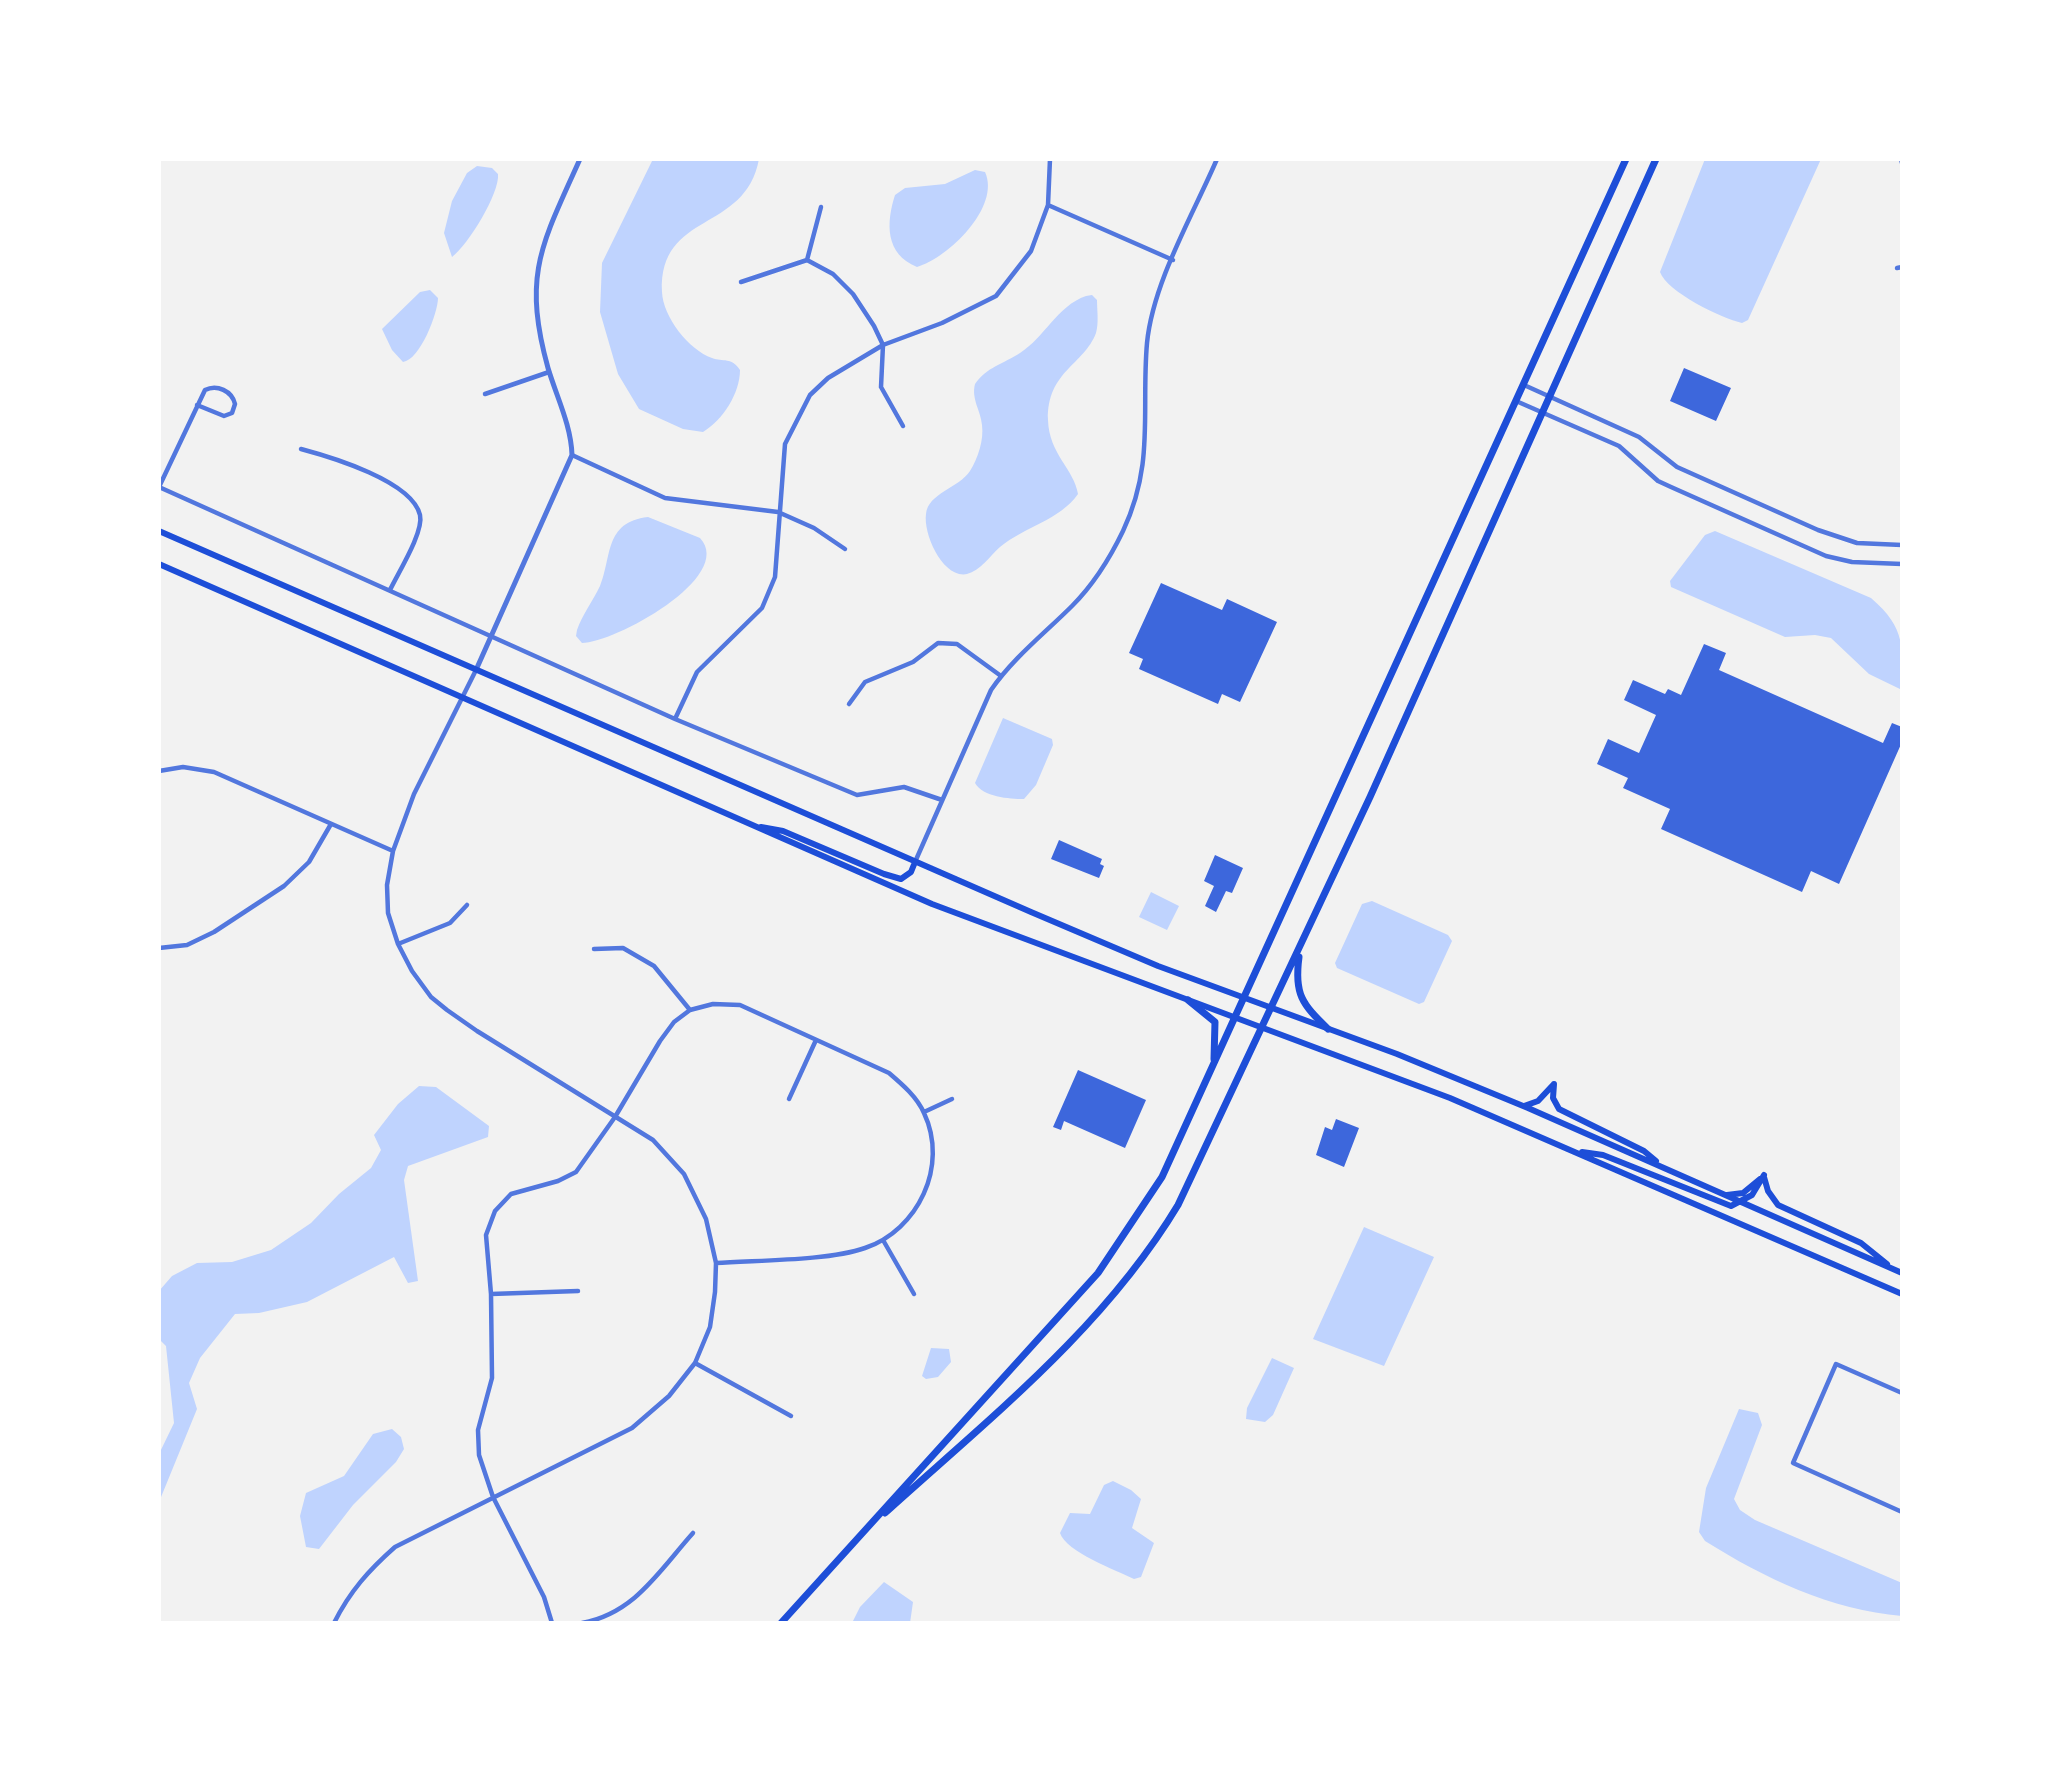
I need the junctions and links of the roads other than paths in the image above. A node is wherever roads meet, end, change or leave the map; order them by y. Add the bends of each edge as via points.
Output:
1 (580, 159) edge
2 (1050, 159) edge
3 (1217, 159) edge
4 (1626, 159) edge
5 (1656, 159) edge
6 (1048, 205) junction
7 (821, 207) dead end
8 (807, 260) junction
9 (1173, 260) junction
10 (741, 282) dead end
11 (883, 345) junction
12 (549, 372) junction
13 (1523, 385) junction
14 (485, 394) dead end
15 (1550, 397) junction
16 (1516, 401) junction
17 (197, 405) junction
18 (1542, 412) junction
19 (904, 426) dead end
20 (300, 449) dead end
21 (572, 456) junction
22 (159, 487) edge
23 (778, 512) junction
24 (159, 531) edge
25 (1902, 545) edge
26 (845, 549) dead end
27 (159, 564) edge
28 (1902, 564) edge
29 (390, 590) junction
30 (493, 635) junction
31 (476, 670) junction
32 (1001, 676) junction
33 (460, 697) junction
34 (849, 704) dead end
35 (675, 719) junction
36 (159, 771) edge
37 (942, 800) junction
38 (331, 824) junction
39 (750, 825) junction
40 (393, 851) junction
41 (915, 862) junction
42 (467, 905) dead end
43 (398, 944) junction
44 (159, 948) edge
45 (594, 949) dead end
46 (1300, 950) junction
47 (1244, 997) junction
48 (1188, 1000) junction
49 (1272, 1007) junction
50 (690, 1010) junction
51 (1235, 1016) junction
52 (1262, 1026) junction
53 (1328, 1029) junction
54 (816, 1040) junction
55 (1213, 1067) junction
56 (789, 1099) dead end
57 (952, 1099) dead end
58 (1524, 1106) junction
59 (924, 1112) junction
60 (615, 1117) junction
61 (1573, 1150) junction
62 (1663, 1167) junction
63 (1764, 1175) junction
64 (1725, 1195) junction
65 (1743, 1202) junction
66 (883, 1240) junction
67 (716, 1263) junction
68 (1898, 1271) edge
69 (578, 1291) dead end
70 (491, 1294) junction
71 (914, 1294) dead end
72 (1902, 1294) edge
73 (695, 1363) junction
74 (1902, 1394) edge
75 (791, 1416) dead end
76 (493, 1497) junction
77 (1902, 1512) edge
78 (693, 1532) dead end
79 (864, 1532) junction
80 (334, 1623) edge
81 (552, 1623) edge
82 (582, 1623) edge
83 (781, 1623) edge

1 - 12 street via 545,238 537,270 534,298
2 - 6 street
3 - 9 street
4 - 13 main road
5 - 15 main road
6 - 9 street
6 - 11 street via 1031,251 996,296
7 - 8 street
8 - 10 street
8 - 11 street via 833,274 853,294
9 - 32 street via 1153,309 1147,343 1147,448 1124,530 1075,603
11 - 19 street via 881,387
11 - 23 street via 844,367 810,395 785,444
12 - 14 street
12 - 21 street via 571,436
13 - 15 street
13 - 16 main road
15 - 18 main road
15 - 25 street via 1639,437 1678,467 1818,530 1857,543
16 - 18 street
16 - 47 main road
17 - 17 street via 205,390 213,387 231,395 235,404 232,413 224,416
17 - 22 street
18 - 28 street via 1619,446 1658,481 1826,556
18 - 46 main road
20 - 29 street via 347,462 413,501 421,517 418,532
21 - 23 street via 666,498
21 - 30 street
22 - 29 street
23 - 26 street
23 - 35 street via 775,577 762,608 697,672
24 - 31 main road
27 - 33 main road
29 - 30 street
30 - 31 street
30 - 35 street
31 - 33 street
31 - 41 main road
32 - 34 street via 957,644 938,643 913,662 865,682
32 - 37 street
33 - 39 main road
33 - 40 street
35 - 37 street via 856,794 904,787
36 - 38 street via 183,767 214,772
37 - 41 street
38 - 40 street
38 - 44 street via 309,862 284,887 214,932 187,945
39 - 41 main road via 783,831 901,878 911,872
39 - 48 main road via 932,904
40 - 43 street via 388,912
41 - 47 main road via 1157,966
42 - 43 street via 450,923
43 - 60 street via 431,997 447,1010
45 - 50 street via 623,948 654,966
46 - 49 main road
46 - 53 main road via 1299,993 1307,1009
47 - 49 main road
47 - 51 main road
48 - 51 main road
48 - 55 main road via 1215,1022
49 - 52 main road
49 - 53 main road
50 - 54 street via 713,1003 740,1005
50 - 60 street via 660,1041
51 - 52 main road
51 - 55 main road
52 - 61 main road
52 - 79 main road via 1178,1205 1120,1290 1061,1354
53 - 58 main road
54 - 56 street
54 - 59 street via 889,1073
55 - 79 main road via 1162,1177 1119,1246
57 - 59 street
58 - 62 main road
58 - 62 main road via 1538,1101 1554,1084 1553,1098 1559,1109 1644,1151
59 - 66 street via 934,1158 928,1185 911,1216
60 - 67 street via 653,1140 684,1174 706,1219
60 - 70 street via 576,1172 511,1194 495,1211 486,1235
61 - 65 main road via 1603,1155 1719,1203
61 - 72 main road
62 - 64 main road
63 - 64 main road via 1743,1193
63 - 65 main road via 1758,1189
63 - 68 main road via 1778,1205 1861,1243
64 - 65 main road
65 - 68 main road
66 - 67 street via 848,1252
66 - 71 street
67 - 73 street via 709,1326
69 - 70 street
70 - 76 street via 492,1378 478,1430 480,1455
73 - 75 street
73 - 76 street via 669,1396 632,1429
74 - 77 street via 1836,1364 1793,1463
76 - 80 street via 395,1547 360,1580
76 - 81 street via 544,1597
78 - 82 street via 632,1602 611,1616
79 - 83 main road

